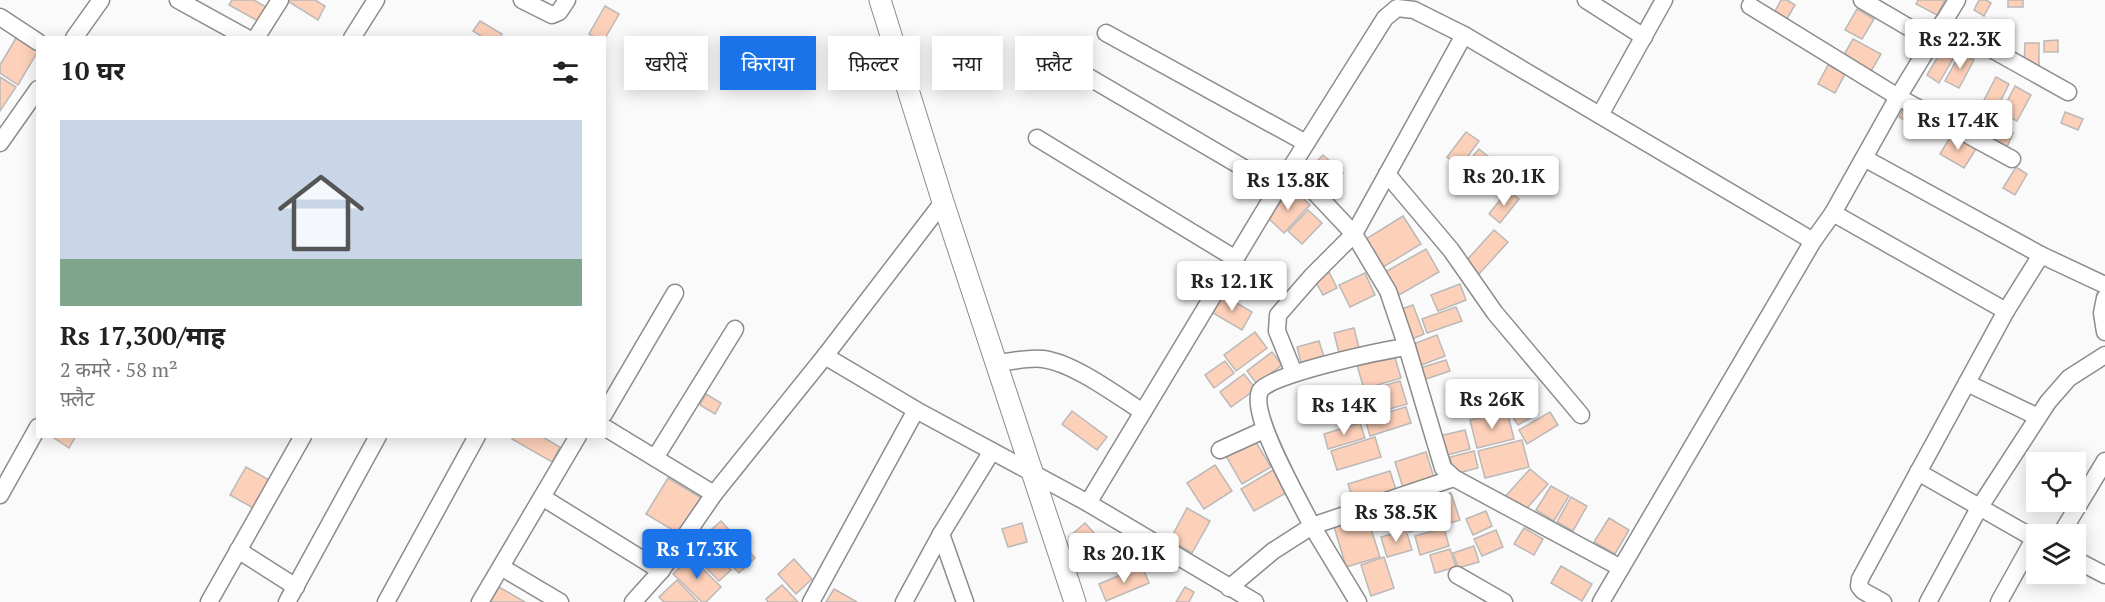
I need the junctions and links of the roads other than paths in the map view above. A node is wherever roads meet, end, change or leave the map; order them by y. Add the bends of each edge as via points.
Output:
1 (101, 0) edge
2 (178, 0) edge
3 (280, 0) edge
4 (376, 0) edge
5 (522, 0) edge
6 (567, 0) edge
7 (880, 0) edge
8 (1586, 0) edge
9 (1664, 0) edge
10 (1862, 0) edge
11 (1957, 0) edge
12 (1750, 6) dead end
13 (0, 17) edge
14 (1943, 22) junction
15 (1106, 33) dead end
16 (1464, 35) junction
17 (75, 36) edge
18 (243, 36) edge
19 (257, 36) edge
20 (353, 36) edge
21 (1644, 37) junction
22 (36, 41) edge
23 (1932, 41) junction
24 (1093, 80) edge
25 (36, 91) edge
26 (2068, 92) dead end
27 (1898, 97) junction
28 (1600, 115) junction
29 (1037, 138) dead end
30 (0, 142) edge
31 (1306, 143) junction
32 (1864, 158) junction
33 (2012, 159) dead end
34 (1291, 167) junction
35 (1387, 174) junction
36 (1278, 188) junction
37 (943, 202) junction
38 (1833, 213) junction
39 (1354, 234) junction
40 (1813, 241) junction
41 (2041, 255) junction
42 (1236, 259) junction
43 (2105, 285) edge
44 (675, 292) dead end
45 (2105, 298) edge
46 (2006, 311) junction
47 (735, 329) dead end
48 (2105, 332) edge
49 (1407, 346) junction
50 (2105, 355) edge
51 (825, 356) junction
52 (996, 363) junction
53 (1294, 373) junction
54 (1967, 383) junction
55 (916, 410) junction
56 (606, 411) edge
57 (1143, 412) junction
58 (1581, 415) dead end
59 (2038, 417) junction
60 (606, 428) edge
61 (1264, 430) junction
62 (36, 431) edge
63 (302, 438) edge
64 (377, 438) edge
65 (476, 438) edge
66 (577, 438) edge
67 (1220, 450) dead end
68 (992, 451) junction
69 (655, 458) junction
70 (2105, 461) edge
71 (1031, 471) junction
72 (1918, 472) junction
73 (1454, 477) junction
74 (714, 494) junction
75 (0, 495) edge
76 (542, 497) junction
77 (1088, 502) junction
78 (1979, 508) junction
79 (2067, 524) edge
80 (1312, 526) junction
81 (941, 534) junction
82 (2026, 534) edge
83 (238, 550) junction
84 (2026, 556) edge
85 (2086, 565) edge
86 (501, 567) junction
87 (1621, 568) junction
88 (661, 571) junction
89 (1457, 575) dead end
90 (2105, 575) edge
91 (296, 586) junction
92 (1229, 588) junction
93 (2003, 600) edge
94 (209, 602) edge
95 (287, 602) edge
96 (386, 602) edge
97 (480, 602) edge
98 (560, 602) edge
99 (633, 602) edge
100 (811, 602) edge
101 (904, 602) edge
102 (964, 602) edge
103 (1074, 602) edge
104 (1255, 602) edge
105 (1358, 602) edge
106 (1504, 602) edge
107 (1601, 602) edge
108 (1883, 602) edge
109 (1928, 602) edge

1 - 17 street
2 - 18 street
3 - 19 street
4 - 20 street
5 - 6 street via 552,15 560,12
7 - 37 street
8 - 21 street
9 - 21 street
10 - 23 street
11 - 14 street
12 - 27 street
13 - 22 street
14 - 23 street
14 - 26 street
15 - 31 street
16 - 28 street
16 - 31 street via 1414,10 1397,8 1385,18
16 - 35 street
21 - 28 street
23 - 27 street
24 - 36 street
25 - 30 street
27 - 32 street
27 - 33 street
28 - 40 street
29 - 42 street
31 - 34 street
32 - 38 street
32 - 41 street
34 - 36 street
34 - 39 street
35 - 39 street
35 - 58 street via 1450,250 1495,313
36 - 42 street
37 - 51 street
37 - 52 street
38 - 40 street
38 - 46 street
39 - 49 street via 1388,291
39 - 53 street via 1278,315 1277,331
40 - 87 street
41 - 43 street
41 - 46 street
42 - 57 street
44 - 56 street
45 - 48 street
46 - 54 street
47 - 69 street
49 - 53 street
49 - 73 street via 1440,462
50 - 59 street via 2069,378
51 - 55 street
51 - 74 street
52 - 57 street via 1040,358 1054,361
52 - 71 street
53 - 61 street via 1259,393
54 - 59 street
54 - 72 street
55 - 68 street
55 - 100 street
57 - 77 street
59 - 78 street
60 - 69 street
61 - 67 street
61 - 80 street
62 - 75 street
63 - 83 street
64 - 91 street
65 - 96 street
66 - 76 street
68 - 71 street
68 - 81 street
69 - 74 street
70 - 79 street
71 - 77 street
71 - 103 street
72 - 78 street
72 - 108 street via 1860,579 1863,591
73 - 80 street
73 - 87 street
74 - 88 street
76 - 86 street
76 - 88 street
77 - 92 street
78 - 82 street
78 - 109 street
80 - 92 street via 1273,551
80 - 105 street
81 - 101 street
81 - 102 street
83 - 91 street
83 - 94 street
84 - 93 street
85 - 90 street
86 - 97 street
86 - 98 street
87 - 107 street
88 - 99 street
89 - 106 street
91 - 95 street
92 - 104 street

